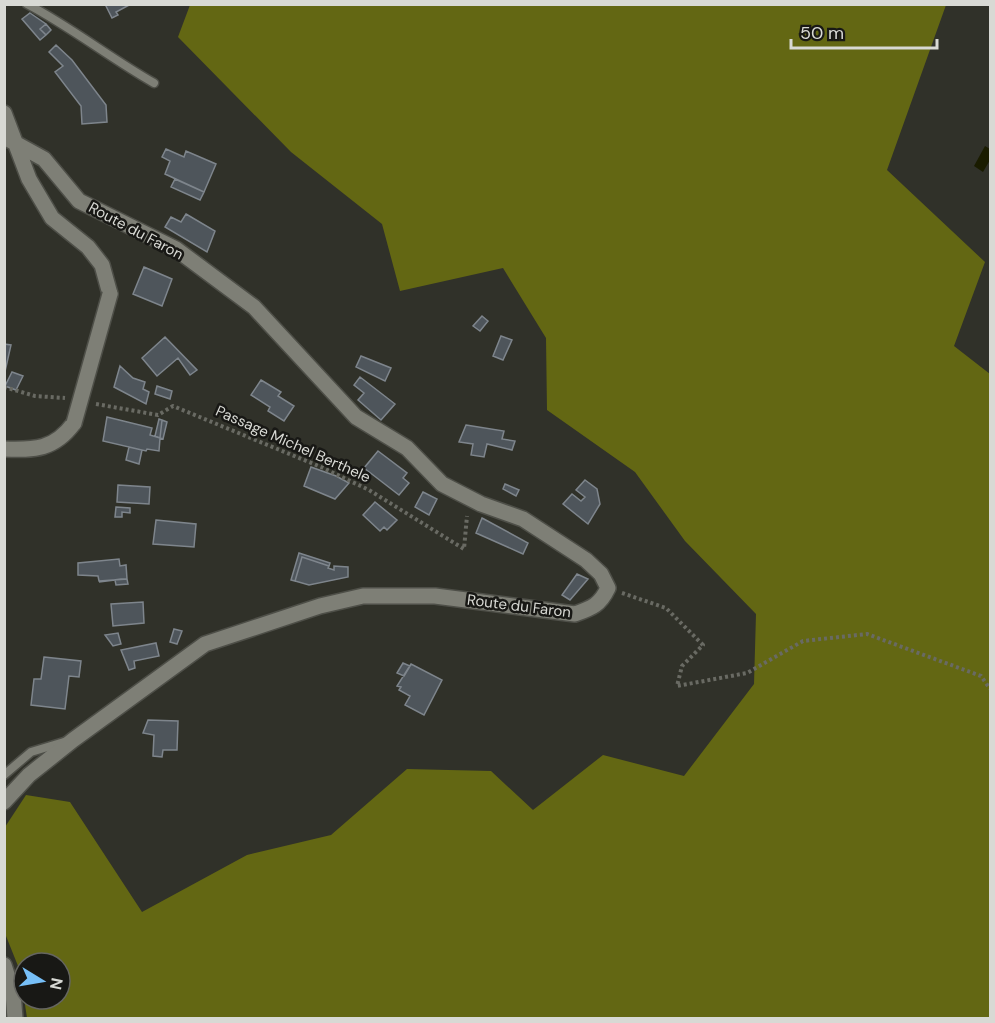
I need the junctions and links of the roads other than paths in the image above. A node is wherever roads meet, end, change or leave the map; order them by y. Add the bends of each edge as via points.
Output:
1 (27, 4) edge
2 (154, 83) dead end
3 (4, 113) edge
4 (11, 140) edge
5 (4, 449) edge
6 (73, 740) junction
7 (4, 775) edge
8 (4, 802) edge
9 (4, 965) edge
10 (15, 1018) edge

1 - 2 lane
3 - 4 street
4 - 5 street, bridge via 52,218 88,247 102,266 110,294 74,423 62,438 35,450
4 - 6 street, Route du Faron via 44,159 79,201 176,249 254,307 356,417 407,448 442,484 523,519 586,560 601,574 608,588 601,602 575,614 435,596 363,596 320,606 205,644
6 - 7 lane via 31,752
6 - 8 street, Route du Faron via 29,775
9 - 10 street via 13,993

